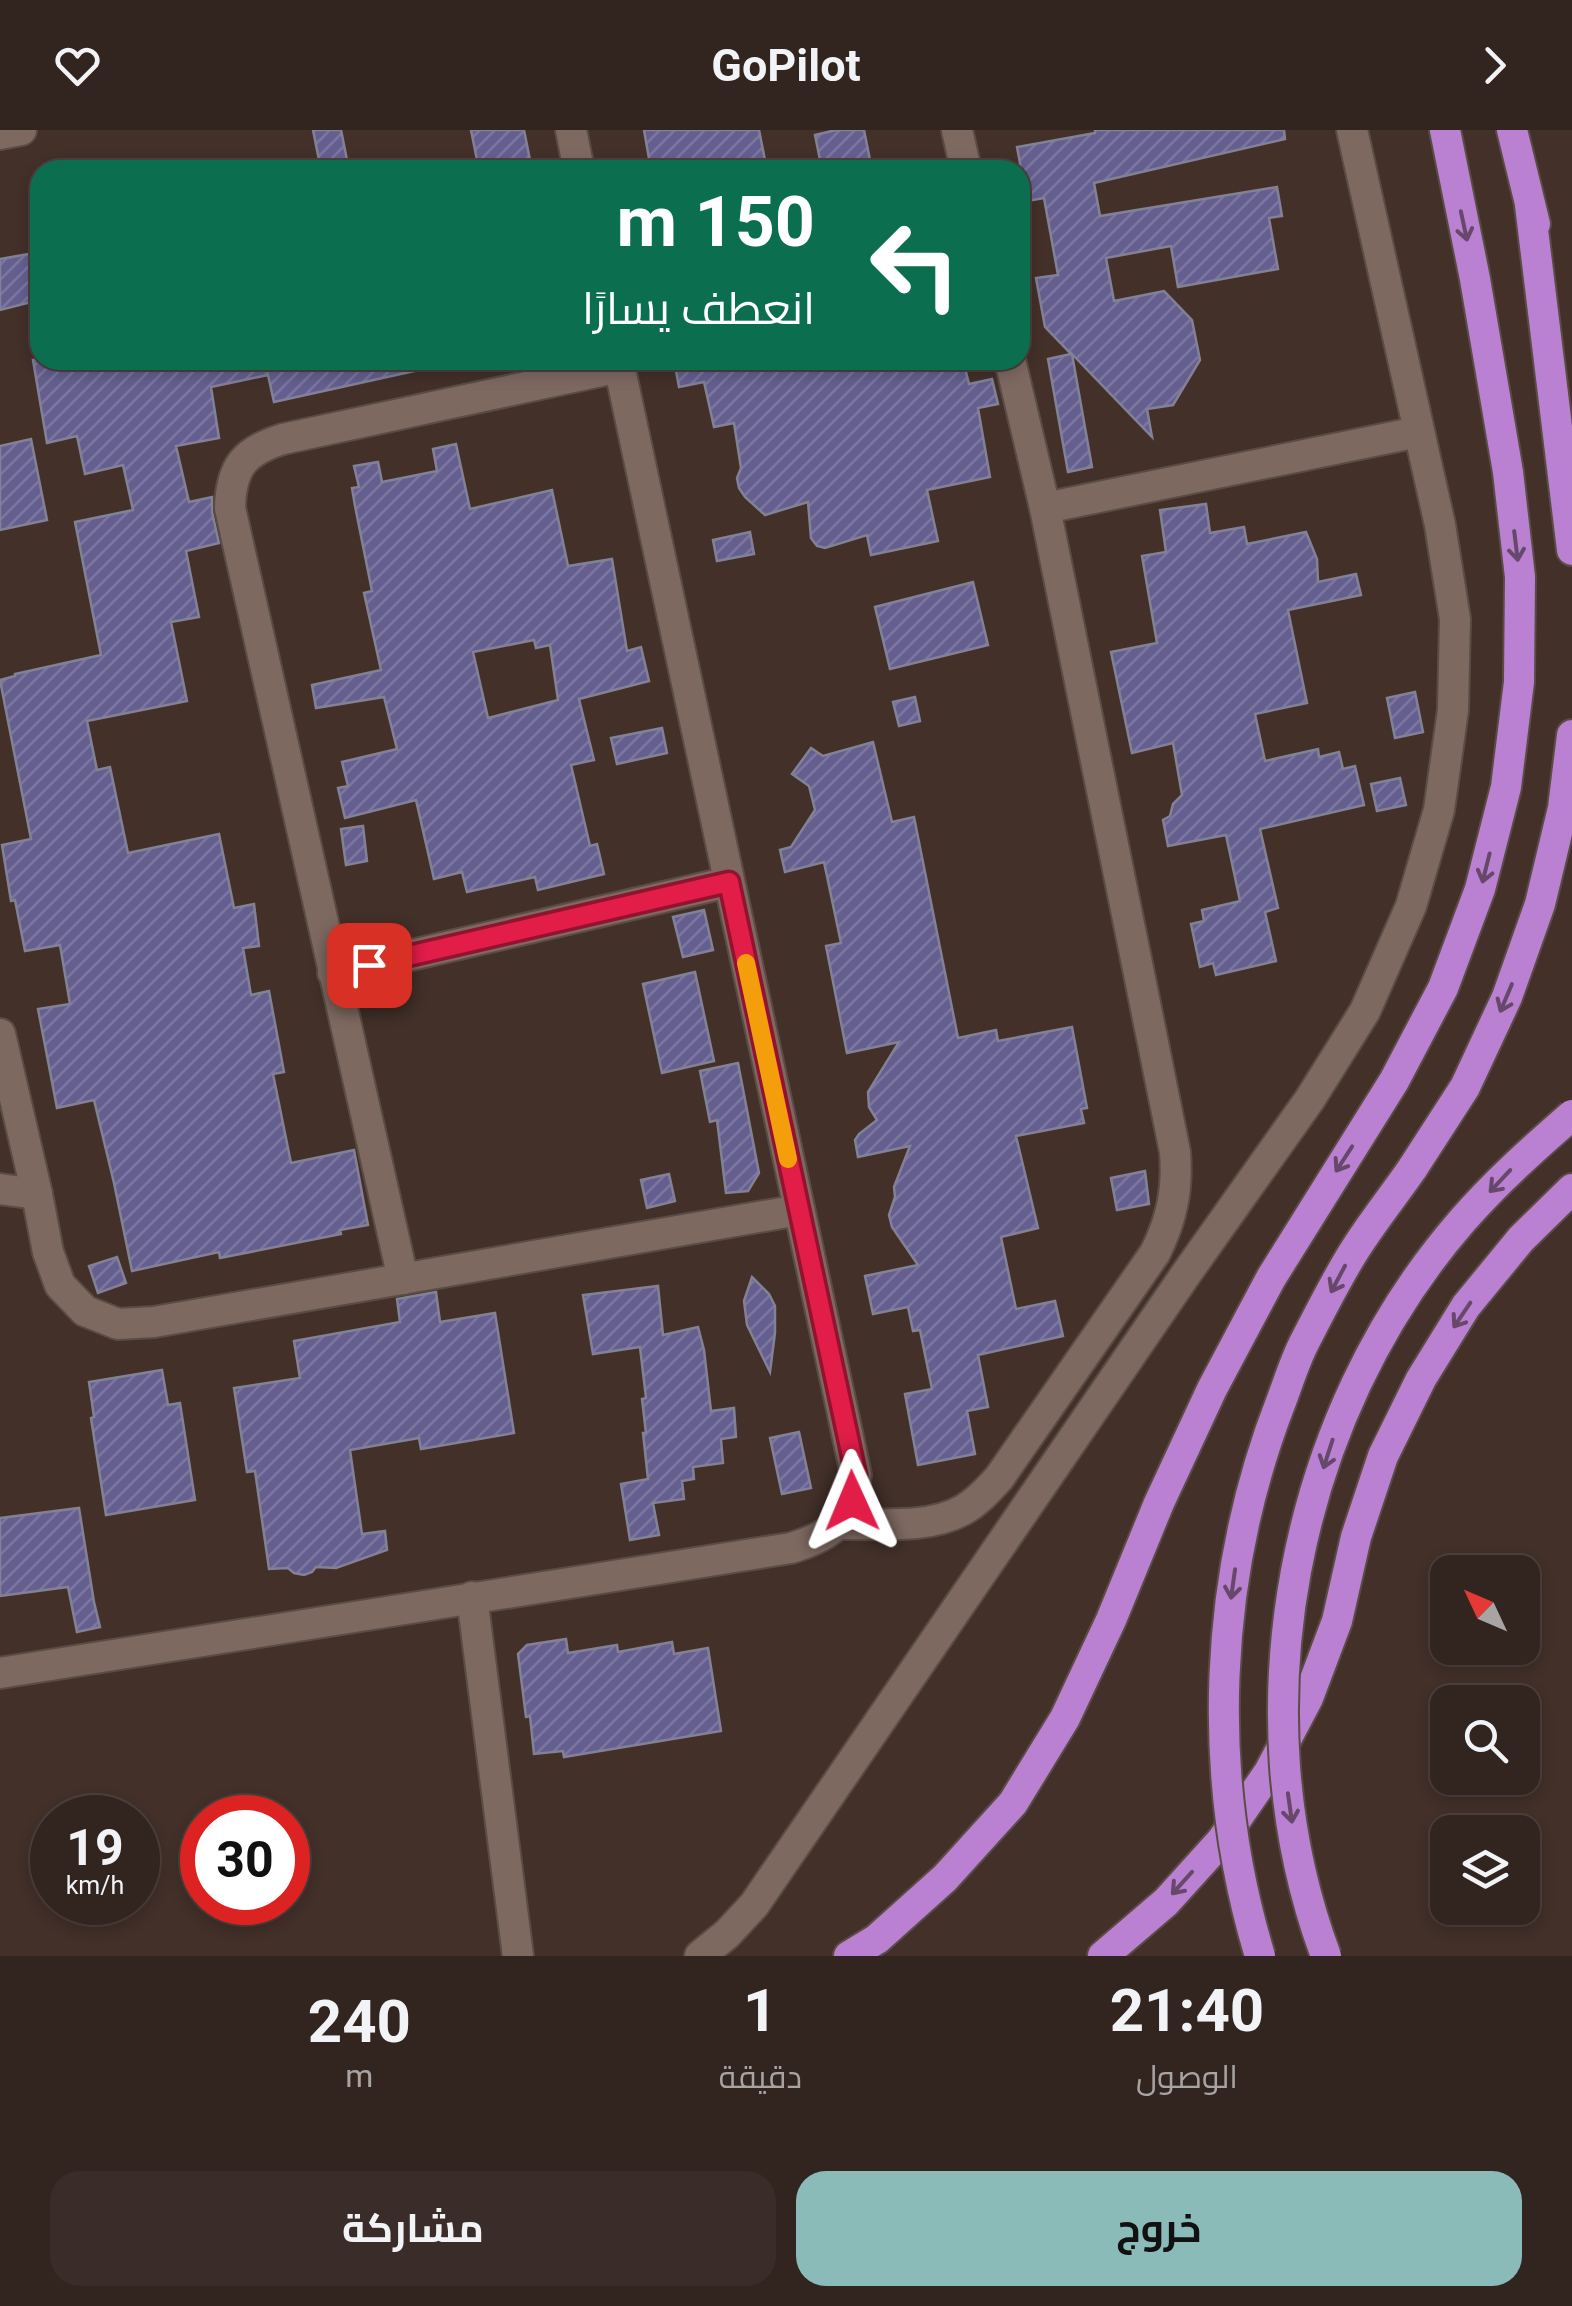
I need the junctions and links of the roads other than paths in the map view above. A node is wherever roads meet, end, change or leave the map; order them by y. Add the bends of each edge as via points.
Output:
1 (20, 130) edge
2 (571, 130) edge
3 (957, 130) edge
4 (1352, 130) edge
5 (1445, 130) edge
6 (1512, 130) edge
7 (0, 134) edge
8 (577, 160) edge
9 (964, 160) edge
10 (1530, 206) junction
11 (1572, 369) edge
12 (592, 370) edge
13 (620, 370) edge
14 (1012, 370) edge
15 (1418, 432) junction
16 (1045, 508) junction
17 (1572, 550) edge
18 (1572, 735) edge
19 (729, 882) junction
20 (333, 973) junction
21 (0, 1034) edge
22 (1572, 1116) edge
23 (0, 1189) edge
24 (1572, 1189) edge
25 (38, 1194) junction
26 (798, 1210) junction
27 (403, 1279) junction
28 (838, 1524) junction
29 (472, 1597) junction
30 (0, 1673) edge
31 (518, 1956) edge
32 (700, 1956) edge
33 (849, 1956) edge
34 (1103, 1956) edge
35 (1260, 1956) edge
36 (1326, 1956) edge

1 - 7 street
2 - 8 street
3 - 9 street
4 - 15 street
5 -> 33 highway via 1508,472 1520,577 1519,682 1506,787 1480,890 1443,988 1394,1082 1270,1278 1212,1389 1065,1718 1013,1804 968,1854
6 - 10 highway
10 - 11 highway
10 - 17 highway
12 - 20 street via 259,446 231,484 230,508
13 - 19 street
14 - 16 street
15 - 16 street
15 - 32 street via 1455,619 1453,710 1430,842 1365,1011 754,1905
16 - 28 street via 1175,1152 1171,1214 1155,1253 982,1496 941,1518
18 -> 35 highway, bridge via 1540,904 1507,997 1465,1086 1352,1254 1303,1345 1265,1442 1239,1542 1225,1645 1224,1749 1235,1851
19 - 20 street
19 - 26 street
20 - 27 street
21 - 25 street
22 -> 36 highway, bridge via 1461,1222 1410,1290 1367,1362 1307,1517 1283,1682 1285,1766 1296,1848
23 - 25 street
24 -> 34 highway via 1477,1292 1420,1379 1383,1456 1308,1698 1269,1772 1166,1902
25 - 27 street via 60,1285 85,1311 118,1324
26 - 27 street
26 - 28 street via 856,1475 852,1501
28 - 29 street via 816,1541 791,1548
29 - 30 street
29 - 31 street

